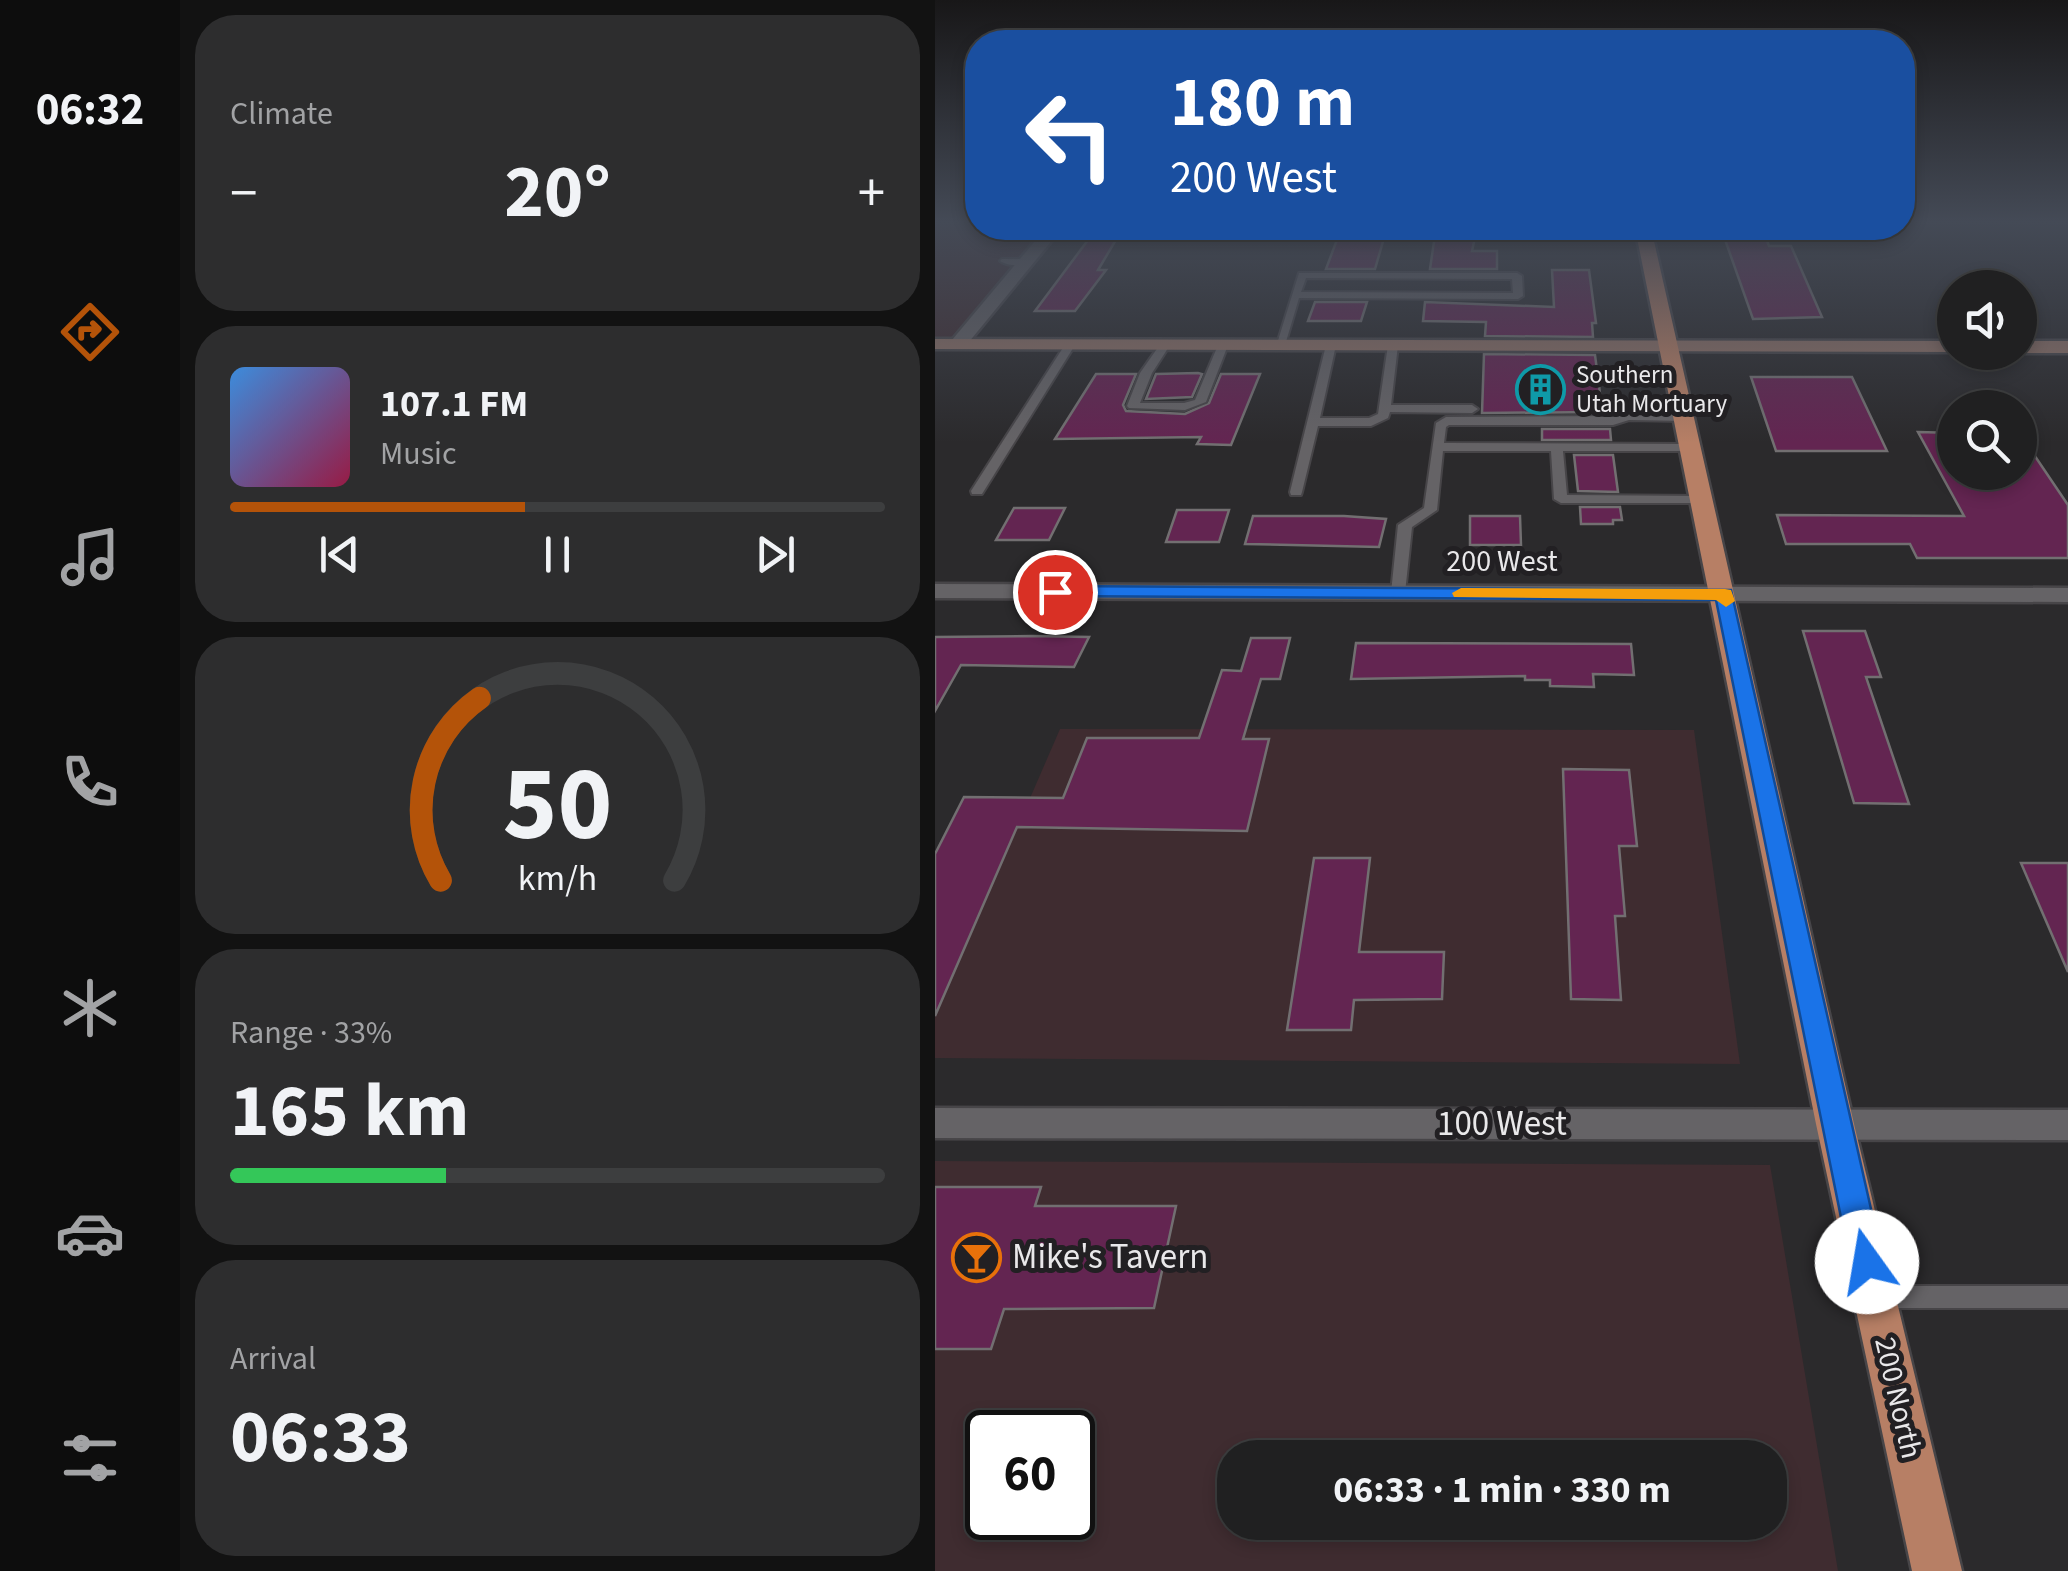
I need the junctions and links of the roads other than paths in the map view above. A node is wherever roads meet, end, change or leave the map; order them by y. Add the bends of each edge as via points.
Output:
1 (998, 296) edge
2 (1295, 296) edge
3 (1659, 296) edge
4 (935, 344) edge
5 (957, 344) junction
6 (1069, 345) junction
7 (1165, 345) junction
8 (1223, 345) junction
9 (1280, 345) junction
10 (1331, 346) junction
11 (1393, 346) junction
12 (1671, 346) junction
13 (1937, 347) edge
14 (2037, 347) edge
15 (2068, 347) edge
16 (1385, 408) junction
17 (1602, 408) dead end
18 (1482, 409) dead end
19 (1628, 416) junction
20 (1313, 422) junction
21 (1689, 432) junction
22 (1437, 447) junction
23 (1557, 447) junction
24 (977, 491) dead end
25 (1296, 492) dead end
26 (1704, 500) junction
27 (935, 592) edge
28 (1397, 593) junction
29 (1725, 594) junction
30 (2068, 594) edge
31 (935, 1124) edge
32 (1835, 1124) junction
33 (2068, 1125) edge
34 (1875, 1297) junction
35 (2068, 1297) edge
36 (1937, 1571) edge

1 - 5 street
2 - 9 lane
3 - 12 main road, 200 North
4 - 5 street
5 - 6 street
6 - 7 street
6 - 24 lane
7 - 8 street
7 - 8 lane via 1133,406 1200,402
8 - 9 street
9 - 10 street
10 - 11 street
10 - 20 lane
11 - 12 street
11 - 16 lane
12 - 13 street
12 - 21 main road, 200 North
14 - 15 street
16 - 18 lane
16 - 20 lane via 1379,420
17 - 19 lane
19 - 21 lane
19 - 22 lane via 1445,421
20 - 25 lane
21 - 23 lane
21 - 26 main road, 200 North
22 - 23 lane
22 - 28 lane via 1430,510 1405,525
23 - 26 lane via 1561,499
26 - 29 main road, 200 North
27 - 28 street, 200 West
28 - 29 street, 200 West
29 - 30 street, 200 West
29 - 32 main road, 200 North
31 - 32 street, 100 West
32 - 33 street, 100 West
32 - 34 main road, 200 North
34 - 35 lane
34 - 36 main road, 200 North

